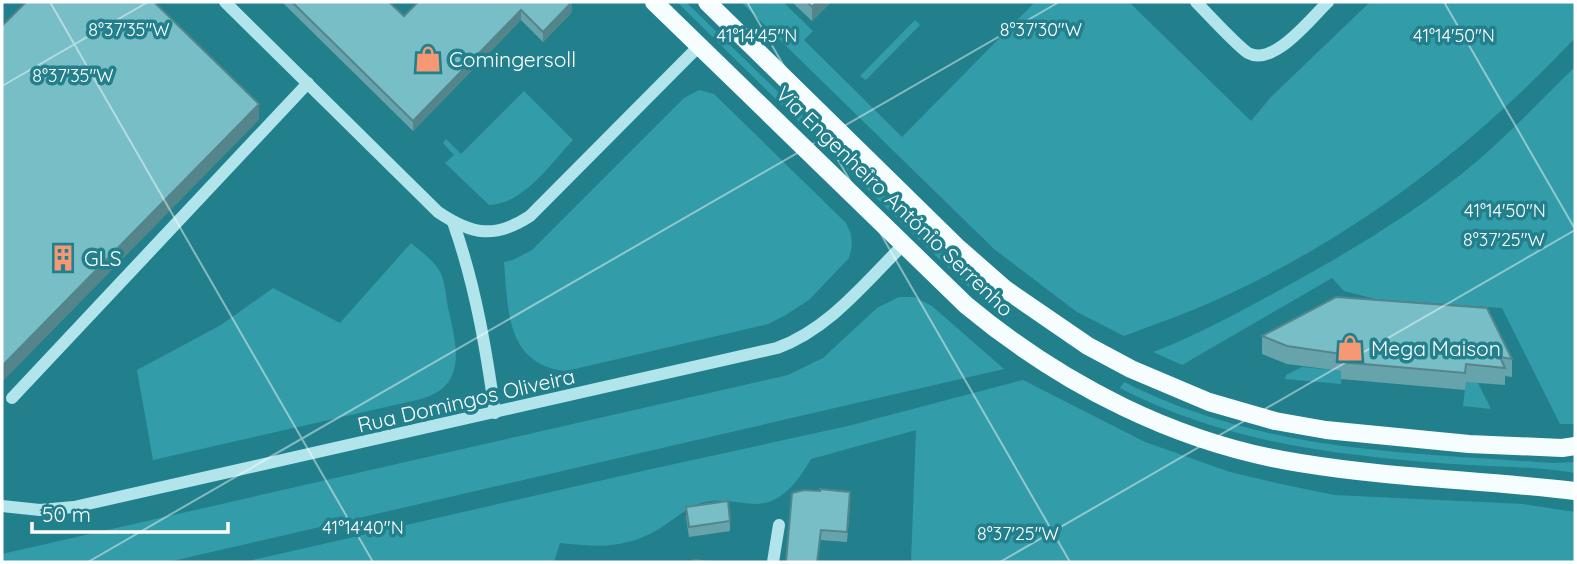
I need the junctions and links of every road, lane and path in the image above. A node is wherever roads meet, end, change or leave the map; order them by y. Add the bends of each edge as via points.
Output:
1 (225, 2) edge
2 (654, 2) edge
3 (707, 2) edge
4 (1196, 2) edge
5 (1328, 2) edge
6 (699, 46) junction
7 (307, 83) junction
8 (453, 222) junction
9 (903, 245) junction
10 (12, 398) dead end
11 (495, 413) junction
12 (1575, 446) edge
13 (1575, 491) edge
14 (2, 506) edge
15 (779, 525) dead end
16 (773, 562) edge

1 - 7 street
2 - 6 main road, Via Engenheiro António Serrenho
3 - 12 main road, Via Engenheiro António Serrenho via 1005,289 1131,369 1209,402 1326,430 1469,444
4 - 5 street via 1249,53 1265,55 1280,49
6 - 8 street via 530,216 499,231 474,231
6 - 9 main road, Via Engenheiro António Serrenho
7 - 8 street
7 - 10 street
8 - 11 street via 472,281
9 - 11 street, Rua Domingos Oliveira via 826,321 796,341
9 - 13 main road, Via Engenheiro António Serrenho via 1002,335 1079,384 1184,432 1298,463
11 - 14 street, Rua Domingos Oliveira via 74,507
15 - 16 street

